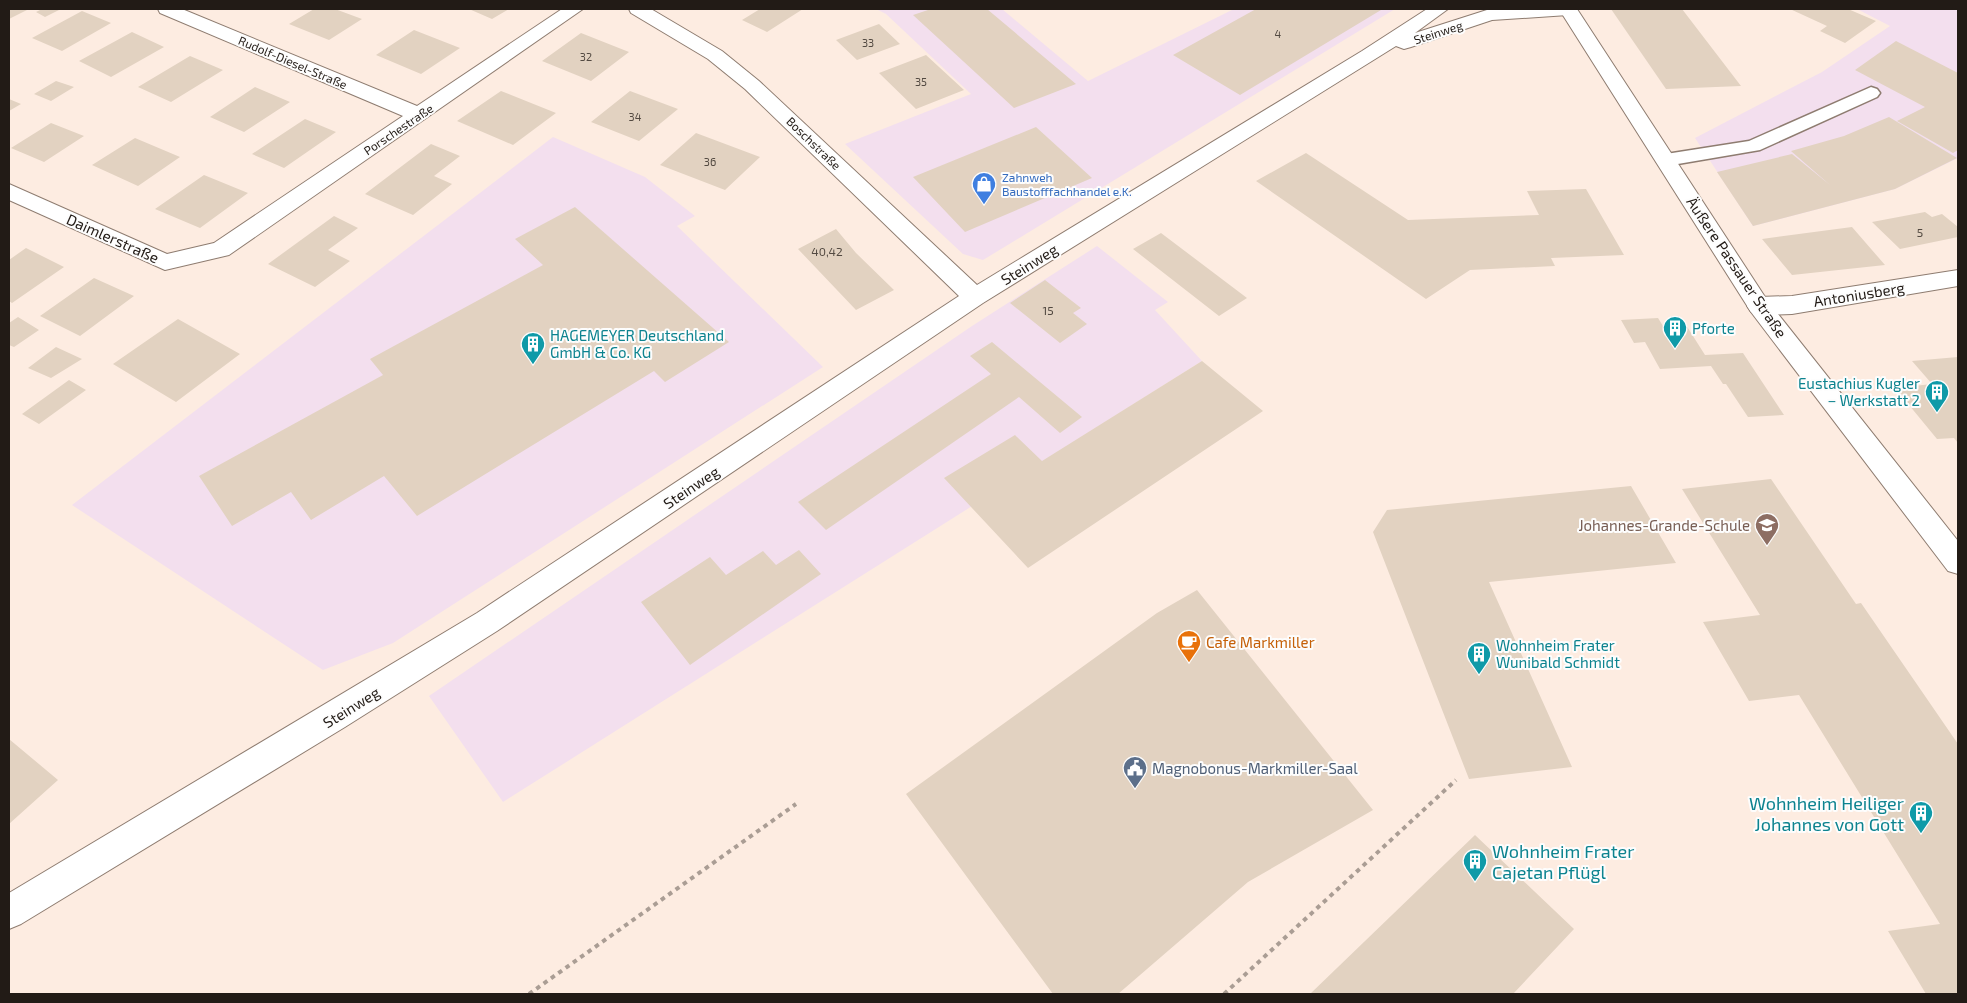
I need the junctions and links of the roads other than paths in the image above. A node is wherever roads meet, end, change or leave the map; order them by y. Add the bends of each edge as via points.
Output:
1 (167, 9) edge
2 (574, 9) edge
3 (638, 9) edge
4 (1439, 9) edge
5 (1568, 9) edge
6 (1369, 54) junction
7 (1871, 93) dead end
8 (419, 115) junction
9 (1666, 160) junction
10 (9, 191) edge
11 (221, 249) joint
12 (1958, 278) edge
13 (975, 297) junction
14 (1759, 306) junction
15 (1958, 562) edge
16 (9, 912) edge

1 - 8 street, Rudolf-Diesel-Straße
2 - 8 street, Porschestraße
3 - 13 street, Boschstraße via 715,54 752,85
4 - 6 street, Steinweg
5 - 6 street, Steinweg via 1490,15
5 - 9 street, Äußere Passauer Straße
6 - 13 street, Steinweg
7 - 9 lane via 1752,146
8 - 11 street, Porschestraße
9 - 14 street, Äußere Passauer Straße
10 - 11 street, Daimlerstraße via 165,262
12 - 14 street, Antoniusberg via 1792,305
13 - 16 street, Steinweg via 487,622
14 - 15 street, Äußere Passauer Straße

